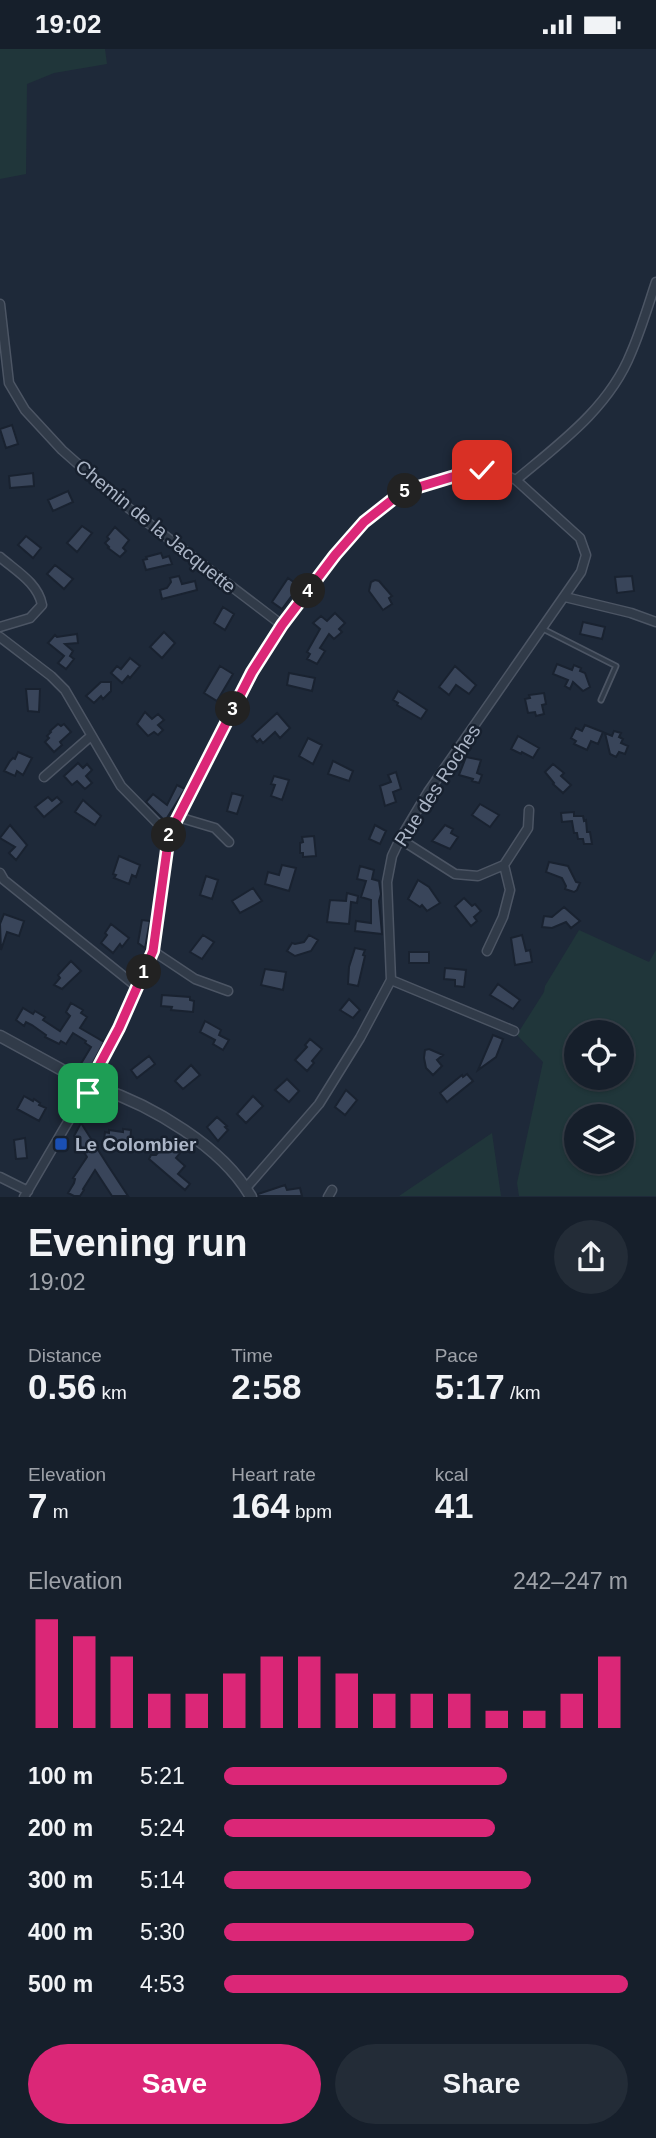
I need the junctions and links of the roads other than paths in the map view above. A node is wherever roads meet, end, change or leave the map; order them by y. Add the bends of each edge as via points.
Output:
1 (656, 282) edge
2 (0, 304) edge
3 (4, 384) edge
4 (516, 480) junction
5 (0, 557) edge
6 (565, 597) junction
7 (656, 622) edge
8 (282, 625) junction
9 (0, 627) edge
10 (543, 629) junction
11 (0, 637) edge
12 (601, 700) dead end
13 (91, 736) junction
14 (44, 777) dead end
15 (528, 810) dead end
16 (178, 817) junction
17 (169, 835) junction
18 (400, 839) junction
19 (229, 842) dead end
20 (504, 865) junction
21 (0, 873) edge
22 (153, 951) junction
23 (487, 951) dead end
24 (391, 981) junction
25 (138, 987) junction
26 (228, 991) dead end
27 (514, 1031) dead end
28 (0, 1037) edge
29 (88, 1084) junction
30 (0, 1177) edge
31 (26, 1194) edge
32 (249, 1194) edge

1 - 4 street via 631,356 611,389 580,426
2 - 3 street, Chemin de la Jacquette
3 - 8 street, Chemin de la Jacquette via 62,450 122,503
4 - 6 street, Rue des Roches via 580,538 586,555 582,572
4 - 8 street via 482,470 402,492 364,522
5 - 9 street via 32,584 42,605 30,618
6 - 7 street
6 - 10 street, Rue des Roches
8 - 16 street via 252,672
10 - 12 lane via 616,666
10 - 18 street, Rue des Roches
11 - 13 street via 65,690
13 - 14 street
13 - 17 street via 121,786
15 - 20 street via 528,828
16 - 17 street
16 - 19 street via 215,828
17 - 22 street
18 - 20 street via 455,874 478,876
18 - 24 street, Rue des Roches via 387,882
20 - 23 street via 510,890
21 - 25 street
22 - 25 street
22 - 26 street via 195,979
24 - 27 street
24 - 32 street via 319,1104
25 - 29 street
28 - 29 street
29 - 31 street
29 - 32 street via 93,1093 99,1088 127,1097 179,1126 227,1165
30 - 31 street

